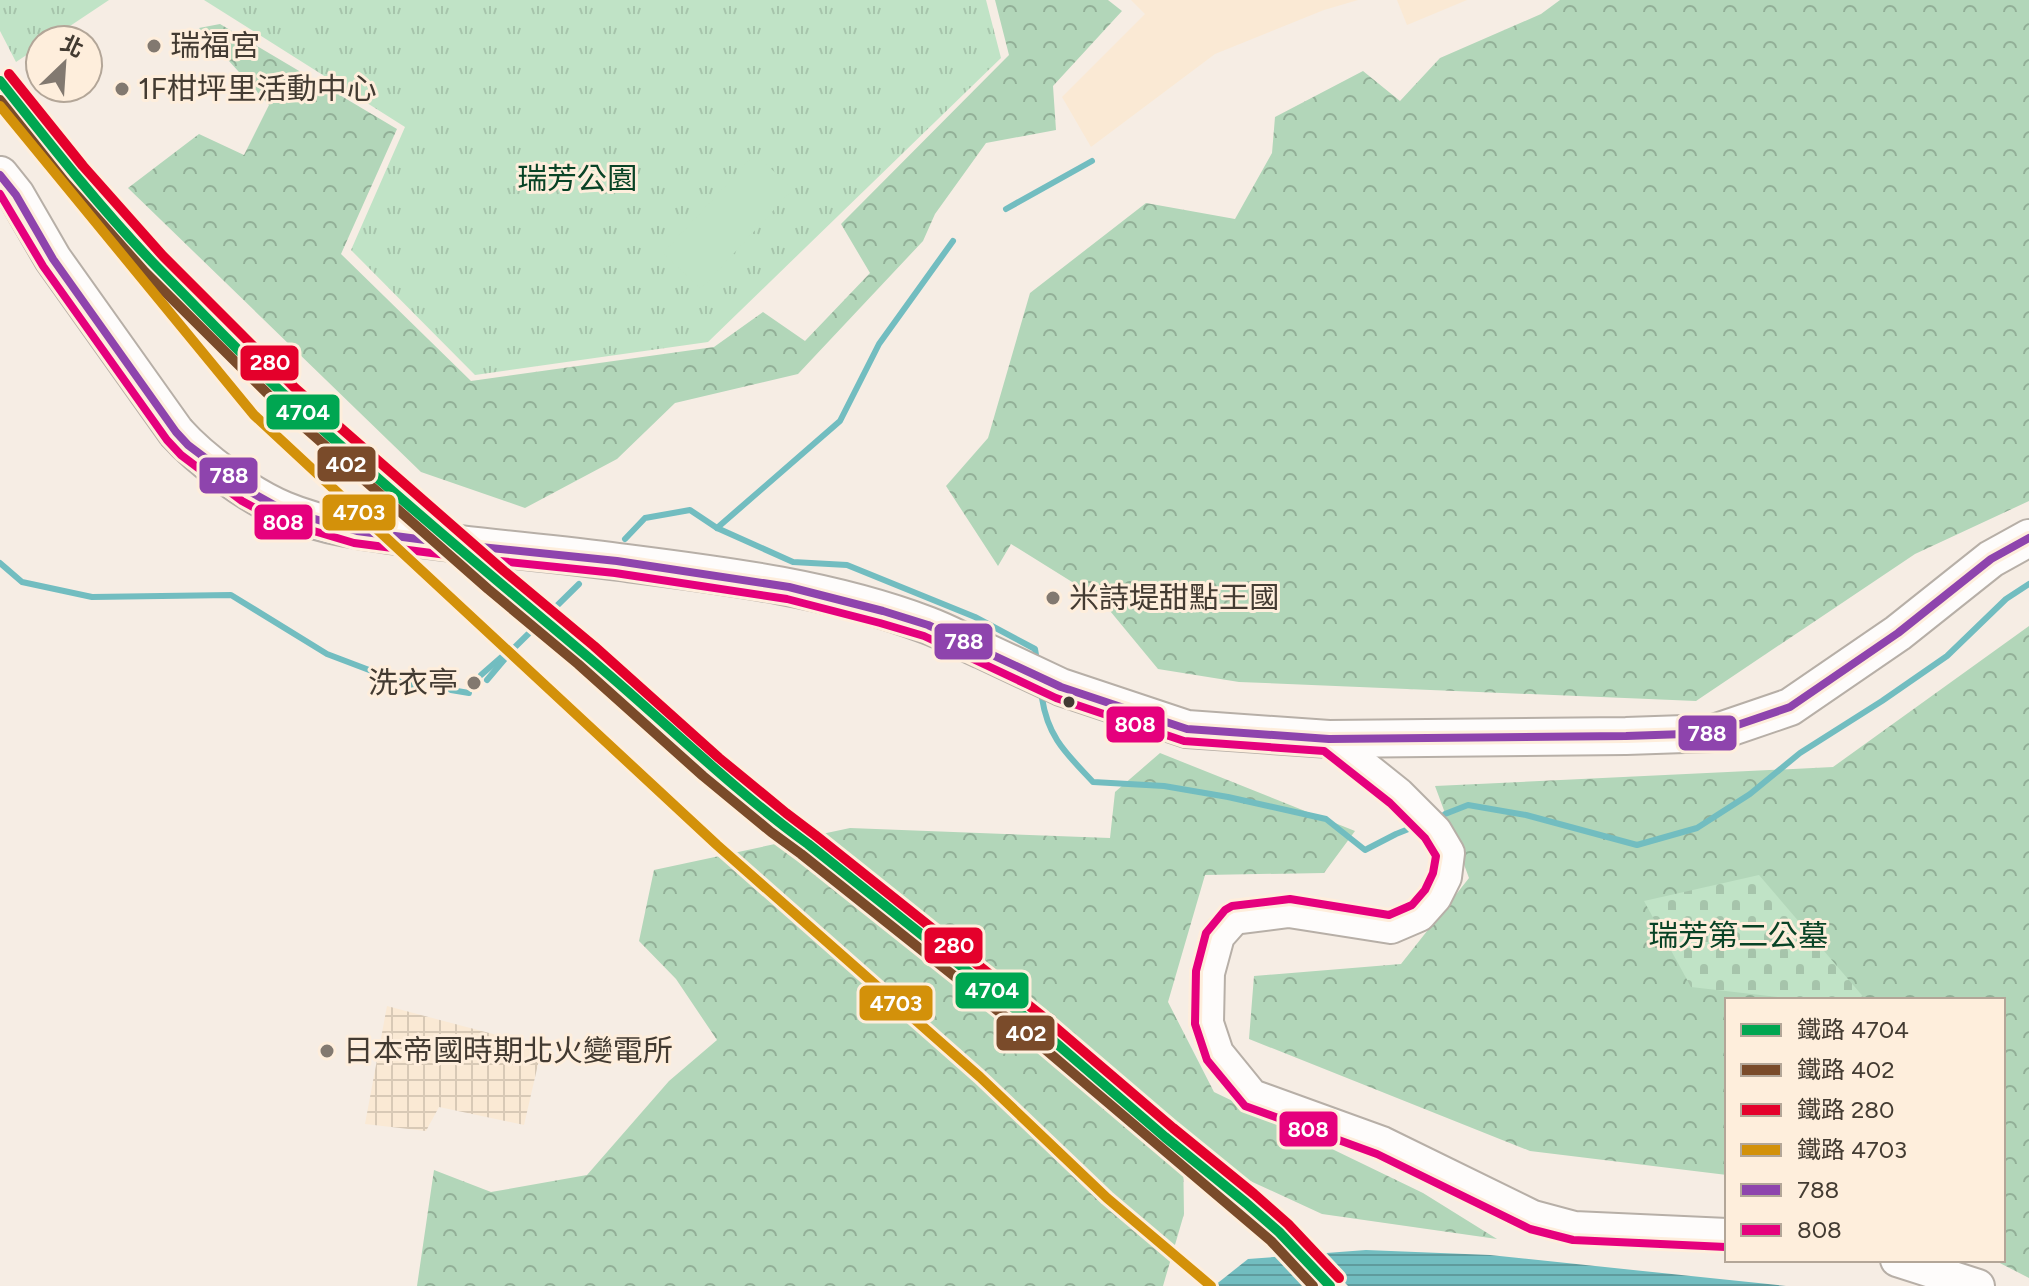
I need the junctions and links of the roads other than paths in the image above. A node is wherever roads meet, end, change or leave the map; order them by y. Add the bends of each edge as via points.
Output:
1 (0, 175) edge
2 (2029, 538) edge
3 (1329, 739) junction
4 (1725, 1235) edge
5 (1903, 1262) edge
6 (1978, 1286) edge

1 - 3 main road, bridge via 176,432 249,491 283,510 370,533 789,587 928,625 1061,687 1187,729
2 - 3 main road via 1991,559 1898,633 1790,707 1714,733
3 - 4 street via 1435,831 1448,853 1445,877 1419,915 1391,927 1289,911 1234,918 1218,936 1208,973 1207,1023 1217,1053 1252,1096 1382,1143 1533,1217 1574,1228
5 - 6 street

